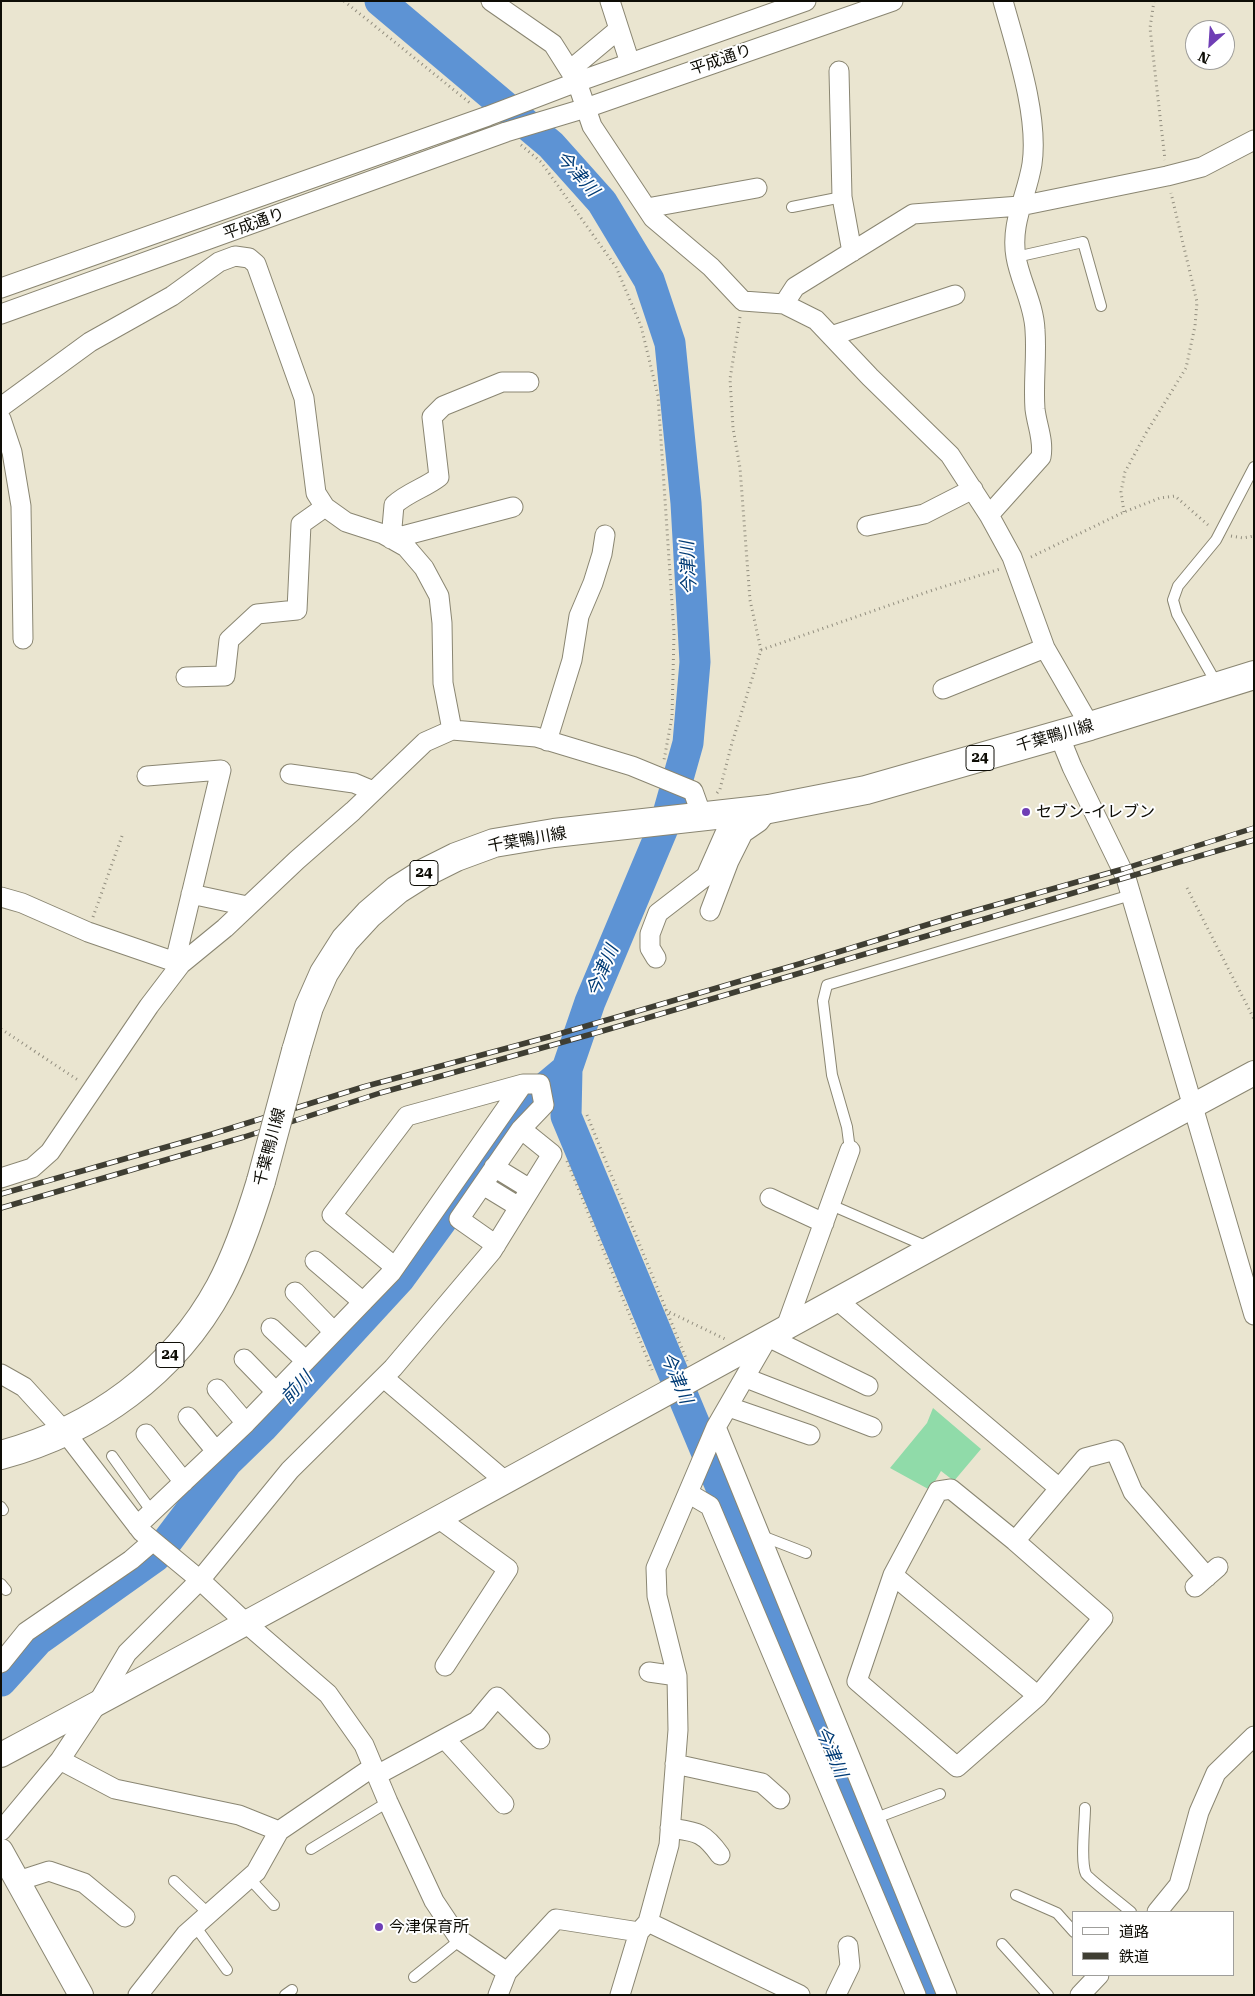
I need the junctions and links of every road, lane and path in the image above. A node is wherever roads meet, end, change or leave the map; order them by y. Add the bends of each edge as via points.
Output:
1 (344, 1) edge
2 (491, 1) edge
3 (610, 1) edge
4 (806, 1) edge
5 (893, 1) edge
6 (1003, 1) edge
7 (1154, 1) edge
8 (619, 29) junction
9 (630, 63) junction
10 (839, 72) dead end
11 (574, 76) junction
12 (586, 108) junction
13 (488, 116) junction
14 (506, 132) junction
15 (1254, 140) edge
16 (1167, 176) junction
17 (757, 188) dead end
18 (842, 197) junction
19 (1020, 206) junction
20 (792, 207) dead end
21 (647, 208) junction
22 (223, 210) junction
23 (231, 233) junction
24 (852, 252) junction
25 (239, 257) junction
26 (1016, 257) junction
27 (1, 288) edge
28 (955, 295) dead end
29 (743, 301) junction
30 (784, 304) junction
31 (1101, 306) dead end
32 (1, 314) edge
33 (831, 336) junction
34 (529, 382) dead end
35 (1, 407) edge
36 (1, 419) edge
37 (1254, 468) edge
38 (973, 489) junction
39 (325, 507) junction
40 (513, 507) dead end
41 (1124, 512) dead end
42 (990, 515) junction
43 (867, 526) dead end
44 (605, 535) dead end
45 (391, 539) junction
46 (23, 639) dead end
47 (1045, 648) junction
48 (1254, 675) edge
49 (186, 677) dead end
50 (1218, 686) junction
51 (942, 689) dead end
52 (1090, 726) junction
53 (452, 730) junction
54 (1059, 734) junction
55 (547, 741) junction
56 (290, 774) dead end
57 (147, 776) dead end
58 (661, 778) junction
59 (374, 791) junction
60 (769, 810) junction
61 (733, 814) junction
62 (702, 816) junction
63 (122, 836) dead end
64 (1186, 888) dead end
65 (191, 894) junction
66 (1131, 895) junction
67 (1, 897) edge
68 (247, 906) junction
69 (710, 911) dead end
70 (88, 932) junction
71 (656, 958) dead end
72 (178, 963) junction
73 (1254, 1018) edge
74 (1, 1029) edge
75 (1254, 1073) edge
76 (523, 1084) junction
77 (92, 1090) junction
78 (1194, 1106) junction
79 (587, 1115) dead end
80 (521, 1128) junction
81 (850, 1150) joint
82 (566, 1160) dead end
83 (494, 1167) junction
84 (1, 1178) edge
85 (483, 1185) junction
86 (530, 1189) junction
87 (770, 1198) dead end
88 (831, 1205) junction
89 (519, 1207) junction
90 (824, 1223) junction
91 (496, 1244) junction
92 (931, 1249) junction
93 (315, 1260) dead end
94 (395, 1268) junction
95 (295, 1292) dead end
96 (837, 1300) junction
97 (363, 1302) junction
98 (666, 1310) junction
99 (1254, 1315) edge
100 (271, 1328) dead end
101 (334, 1332) junction
102 (777, 1332) junction
103 (746, 1349) junction
104 (244, 1359) dead end
105 (306, 1361) junction
106 (652, 1370) dead end
107 (1, 1374) edge
108 (384, 1378) junction
109 (694, 1378) junction
110 (746, 1378) junction
111 (868, 1386) dead end
112 (217, 1389) dead end
113 (276, 1392) junction
114 (729, 1407) junction
115 (188, 1417) dead end
116 (246, 1423) junction
117 (716, 1427) junction
118 (872, 1427) dead end
119 (65, 1432) junction
120 (146, 1434) dead end
121 (810, 1435) dead end
122 (216, 1451) junction
123 (1, 1455) edge
124 (112, 1456) dead end
125 (505, 1481) junction
126 (184, 1482) junction
127 (1060, 1488) junction
128 (688, 1493) junction
129 (152, 1512) junction
130 (438, 1518) junction
131 (137, 1526) junction
132 (762, 1536) junction
133 (153, 1541) junction
134 (1015, 1541) junction
135 (806, 1553) dead end
136 (893, 1575) junction
137 (1207, 1577) dead end
138 (200, 1580) junction
139 (247, 1624) junction
140 (1, 1663) edge
141 (445, 1666) dead end
142 (649, 1672) dead end
143 (677, 1676) junction
144 (1038, 1696) junction
145 (97, 1704) junction
146 (1254, 1736) edge
147 (445, 1739) junction
148 (540, 1739) dead end
149 (1, 1755) edge
150 (60, 1760) junction
151 (675, 1764) junction
152 (375, 1771) junction
153 (940, 1794) dead end
154 (780, 1799) dead end
155 (388, 1802) junction
156 (504, 1804) dead end
157 (1085, 1808) dead end
158 (876, 1818) junction
159 (670, 1828) junction
160 (1, 1831) edge
161 (279, 1831) junction
162 (311, 1849) dead end
163 (1, 1851) edge
164 (720, 1855) dead end
165 (249, 1878) junction
166 (18, 1881) junction
167 (174, 1881) dead end
168 (1016, 1895) dead end
169 (274, 1906) dead end
170 (1130, 1911) edge
171 (1158, 1911) edge
172 (209, 1914) junction
173 (125, 1917) dead end
174 (195, 1926) junction
175 (644, 1927) junction
176 (1072, 1930) edge
177 (460, 1940) junction
178 (1002, 1944) dead end
179 (848, 1946) dead end
180 (228, 1970) dead end
181 (507, 1972) junction
182 (1098, 1976) edge
183 (414, 1977) dead end
184 (81, 1995) edge
185 (138, 1995) edge
186 (498, 1995) edge
187 (620, 1995) edge
188 (800, 1995) edge
189 (836, 1995) edge
190 (916, 1995) edge
191 (947, 1995) edge
192 (1048, 1995) edge
193 (1080, 1995) edge

1 - 13 path
2 - 11 street via 552,44
3 - 8 street
4 - 9 street, 平成通り
5 - 12 street, 平成通り
6 - 19 street via 1024,79 1032,130 1032,164
7 - 16 path via 1150,28
8 - 9 street
8 - 11 street
9 - 11 street, 平成通り
10 - 18 street
11 - 12 street
11 - 13 street, 平成通り via 532,99
12 - 14 street, 平成通り
12 - 21 street via 592,126
13 - 22 street, 平成通り
14 - 23 street, 平成通り
14 - 58 path via 541,162 616,267 641,326 658,396 674,633 672,717
15 - 16 street via 1202,167
16 - 19 street
16 - 41 path via 1197,302 1195,326 1186,368 1125,472 1121,492
17 - 21 street
18 - 20 lane
18 - 24 street
19 - 24 street via 914,214
19 - 26 street via 1015,226
21 - 29 street via 653,218 710,267
22 - 23 street
22 - 27 street, 平成通り
23 - 25 street
23 - 32 street, 平成通り
24 - 30 street via 795,288
25 - 35 street via 219,262 172,296 90,342
25 - 39 street via 249,258 256,264 304,398 316,493
26 - 31 lane via 1083,242
26 - 42 street via 1035,329 1035,412 1043,447 1041,457
28 - 33 street
29 - 30 street
29 - 62 path via 730,379 750,600 761,650 720,789
30 - 33 street via 816,320
33 - 38 street via 950,456
34 - 45 street via 502,382 436,411 432,417 439,477 394,505
36 - 46 street via 12,452 21,506
37 - 50 lane via 1216,540 1178,586 1173,600
38 - 42 street
38 - 43 street via 924,514
39 - 45 street via 346,522
39 - 49 street via 301,524 297,610 257,614 229,640 225,676
40 - 45 street
42 - 47 street via 1015,565
44 - 55 street via 593,583 578,616 572,660
45 - 53 street via 406,547 424,568 438,596 443,683
47 - 51 street
47 - 52 street
48 - 50 main road, 千葉鴨川線 / 24
50 - 52 main road, 千葉鴨川線 / 24
52 - 54 main road, 千葉鴨川線 / 24
53 - 55 street
53 - 59 street via 425,742
54 - 60 main road, 千葉鴨川線 / 24 via 866,790
54 - 66 street via 1123,869
55 - 58 street
56 - 59 street via 354,783
57 - 65 street via 221,770
58 - 62 street via 693,791
59 - 68 street
60 - 61 main road, 千葉鴨川線 / 24
60 - 69 street via 759,822 742,833
61 - 62 main road, 千葉鴨川線 / 24
61 - 71 street via 706,876 658,913 650,934 650,948
62 - 119 main road, 千葉鴨川線 / 24, bridge via 494,843 424,873 397,890 369,914 345,940 324,973 309,1007 249,1220 208,1307 189,1334 152,1372 115,1404
63 - 70 path
64 - 73 path
65 - 68 street
65 - 72 street
66 - 78 street
66 - 81 lane via 827,985 823,1001 832,1075
67 - 70 street
68 - 72 street via 225,928
70 - 72 street
72 - 77 street
74 - 77 path
75 - 78 street
76 - 80 street via 540,1084 544,1105
76 - 94 street
76 - 94 street via 407,1116 332,1215
77 - 84 street via 50,1152 32,1168
78 - 92 street
78 - 99 street
79 - 98 path
80 - 83 street
80 - 86 street via 552,1154
81 - 88 street
82 - 106 path
83 - 85 street
83 - 86 street
85 - 89 street
85 - 91 street via 459,1219
86 - 89 street
87 - 90 street
88 - 90 street
88 - 92 lane
89 - 91 street
90 - 102 street
91 - 108 street
92 - 96 street
93 - 97 street
94 - 97 street
95 - 101 street
96 - 102 street
96 - 127 street
97 - 101 street
98 - 103 path
98 - 109 path
100 - 105 street
101 - 105 street
102 - 103 street
102 - 110 street
102 - 111 street
103 - 109 street
104 - 113 street
105 - 113 street
107 - 119 street via 24,1387
108 - 125 street
108 - 138 street via 290,1470
109 - 125 street
110 - 114 street
110 - 118 street
112 - 116 street
113 - 116 street
114 - 117 street
114 - 121 street
115 - 122 street
116 - 122 street
117 - 128 street
117 - 132 street
119 - 123 main road, 千葉鴨川線 / 24
119 - 131 street
120 - 126 street
122 - 126 street
124 - 129 lane
125 - 130 street
126 - 129 street
127 - 134 street
127 - 137 street via 1085,1458 1115,1450 1133,1492
128 - 143 street via 656,1568 657,1596
128 - 190 street via 710,1506
129 - 131 street
130 - 139 street
130 - 141 street via 508,1570
131 - 133 street
132 - 135 lane
132 - 158 street
133 - 138 street
133 - 140 street via 131,1560 26,1632
134 - 136 street via 951,1489 938,1491
134 - 144 street via 1103,1618
136 - 144 street
136 - 144 street via 857,1681 957,1768
138 - 139 street
138 - 145 street via 127,1653
139 - 145 street
139 - 152 street via 328,1694 364,1745
142 - 143 street
143 - 151 street
145 - 149 street
145 - 150 street
146 - 171 street via 1216,1773 1199,1812 1179,1885
147 - 148 street via 477,1721 497,1697
147 - 152 street
147 - 156 street
150 - 160 street
150 - 161 street via 115,1789 239,1815
151 - 154 street via 762,1783
151 - 159 street
152 - 155 street
152 - 161 street
153 - 158 lane
155 - 162 lane
155 - 177 street via 434,1901
157 - 170 lane via 1084,1863 1087,1876
158 - 191 street
159 - 164 street via 699,1833
159 - 175 street
161 - 165 street via 256,1872
163 - 166 street
165 - 169 lane
165 - 172 street
166 - 173 street via 49,1870 84,1883
166 - 184 street
167 - 172 lane
168 - 176 lane via 1057,1913
172 - 174 street
174 - 180 lane
174 - 185 street
175 - 181 street via 556,1919
175 - 187 street
175 - 188 street
177 - 181 street
177 - 183 lane
178 - 192 lane
179 - 189 street via 850,1966
181 - 186 street
182 - 193 street

